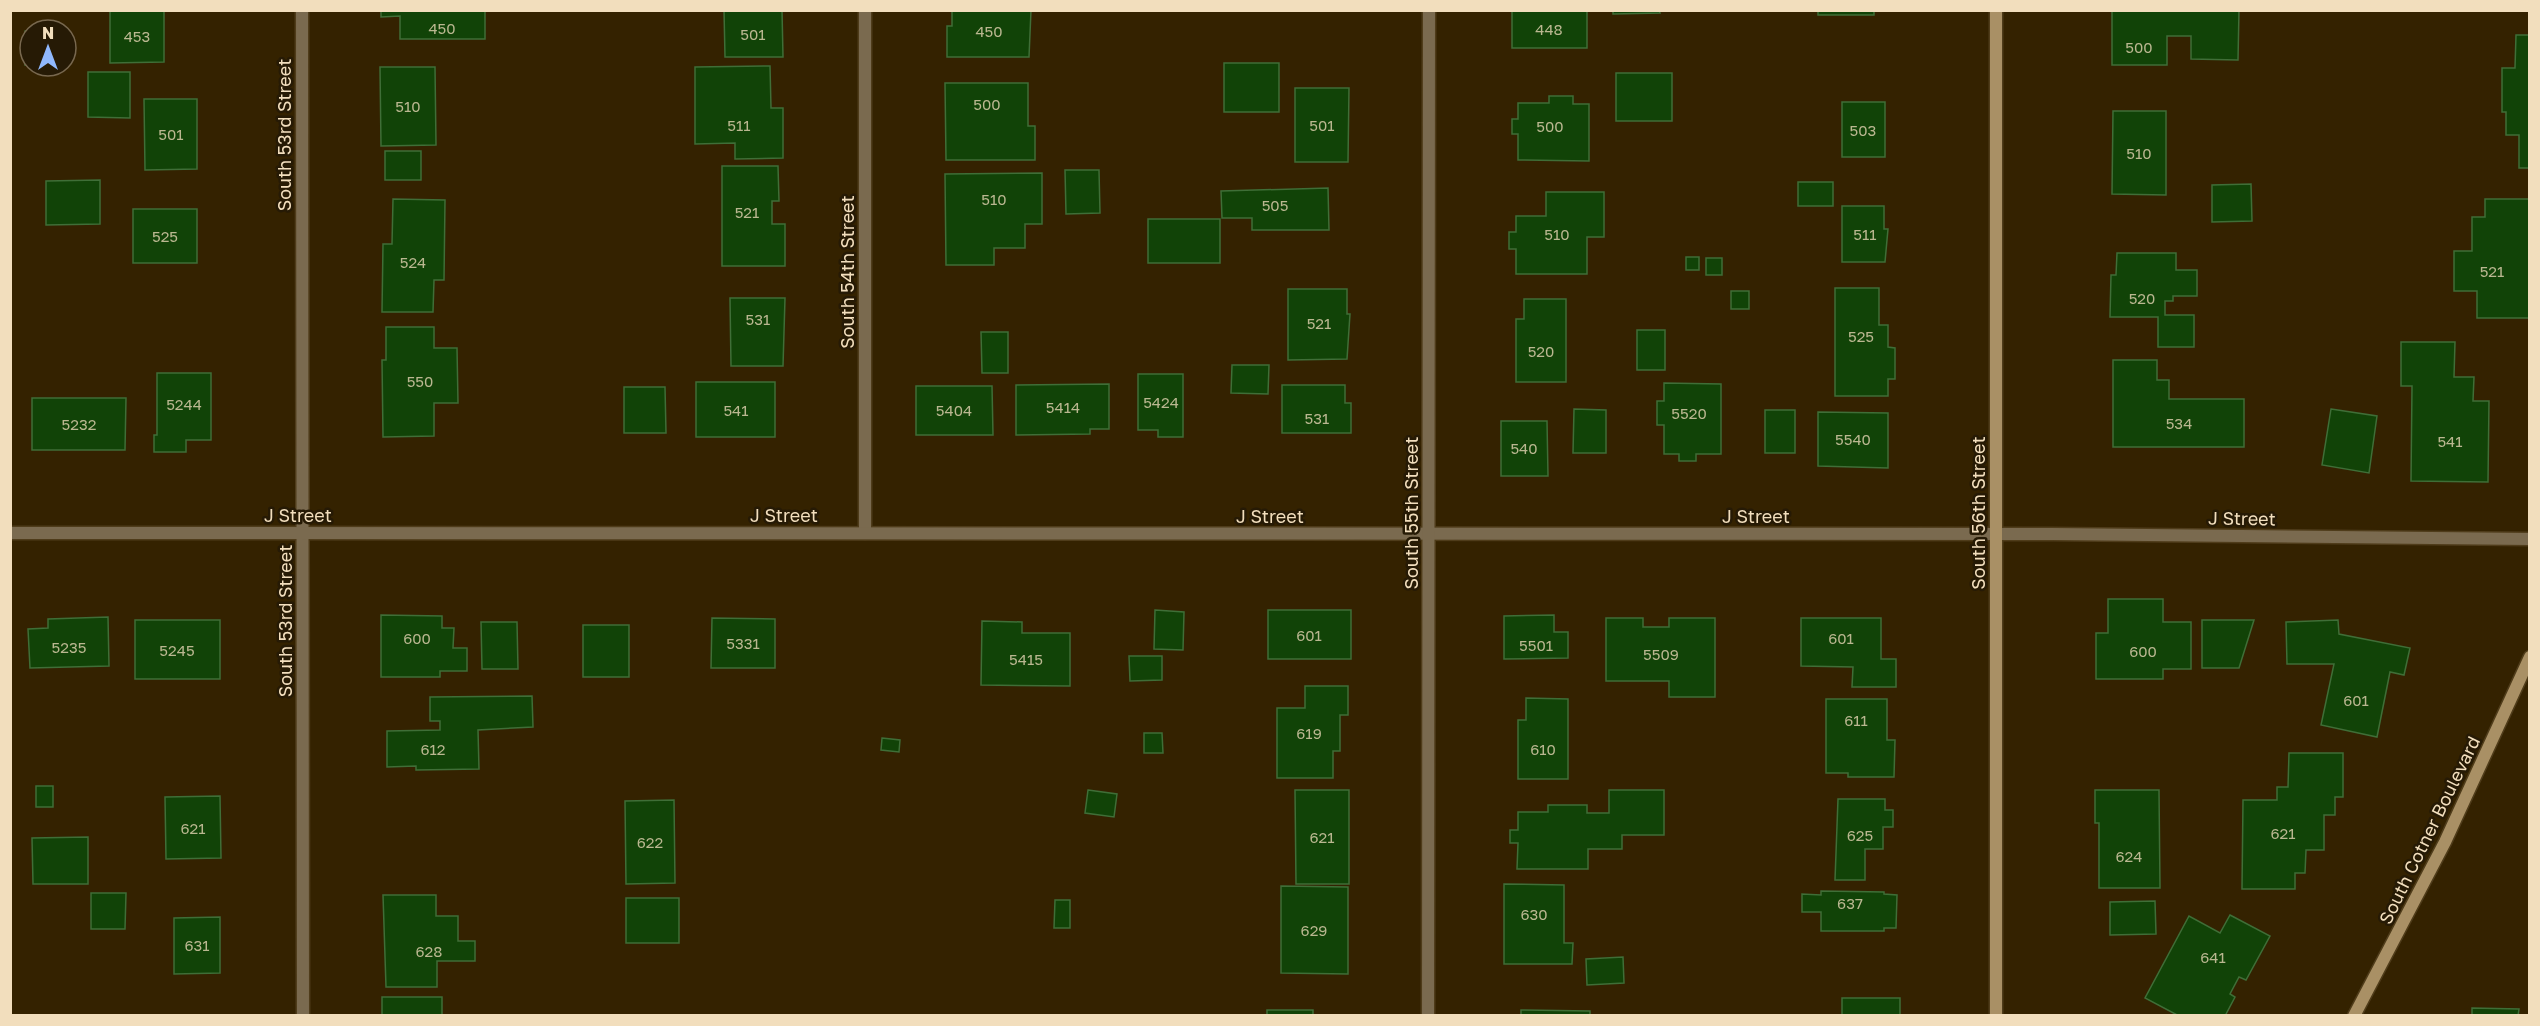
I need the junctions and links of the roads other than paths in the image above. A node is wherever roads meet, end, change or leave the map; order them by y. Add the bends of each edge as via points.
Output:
1 (302, 10) edge
2 (865, 10) edge
3 (1429, 10) edge
4 (1996, 10) edge
5 (10, 533) edge
6 (303, 533) junction
7 (865, 533) junction
8 (1429, 534) junction
9 (1996, 534) junction
10 (2529, 539) edge
11 (2529, 657) edge
12 (303, 1016) edge
13 (1428, 1016) edge
14 (1996, 1016) edge
15 (2354, 1016) edge

1 - 6 street, South 53rd Street
2 - 7 street, South 54th Street
3 - 8 street, South 55th Street
4 - 9 main road, South 56th Street
5 - 6 street, J Street
6 - 7 street, J Street
6 - 12 street, South 53rd Street
7 - 8 street, J Street
8 - 9 street, J Street
8 - 13 street, South 55th Street
9 - 10 street, J Street
9 - 14 main road, South 56th Street
11 - 15 main road, South Cotner Boulevard via 2445,842

